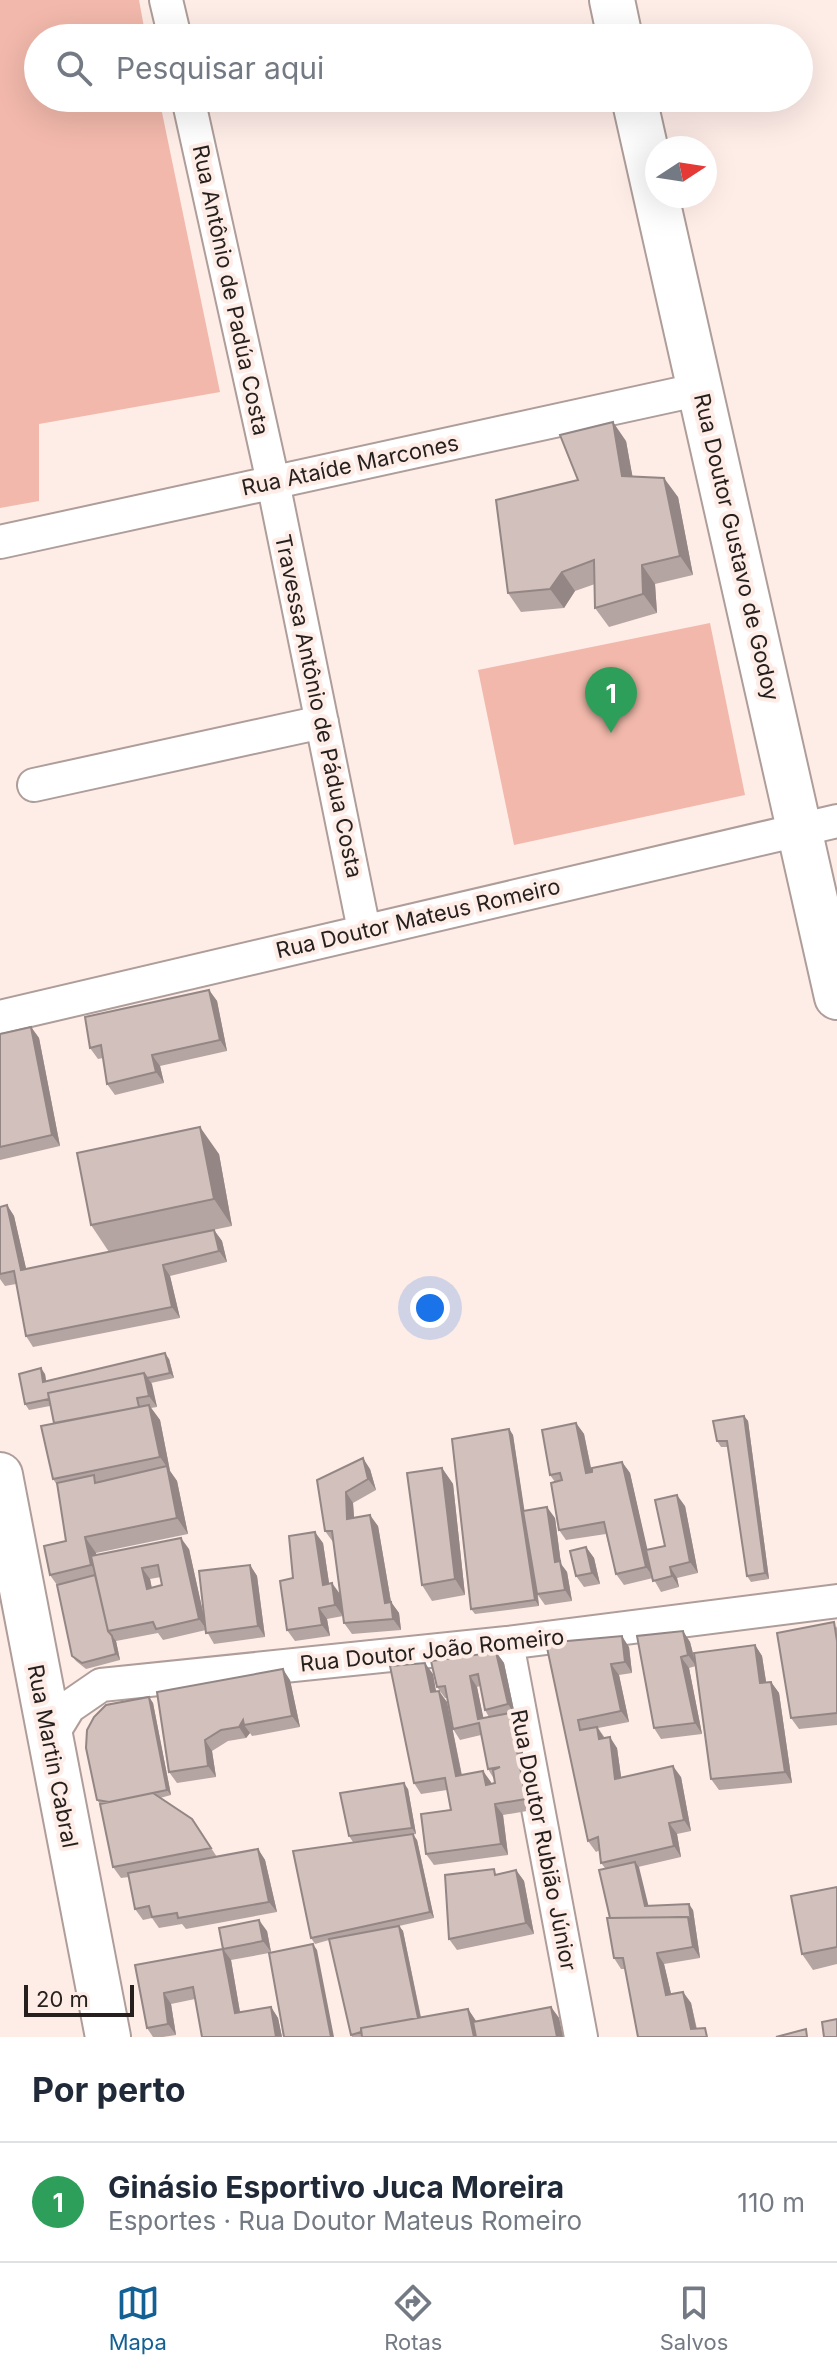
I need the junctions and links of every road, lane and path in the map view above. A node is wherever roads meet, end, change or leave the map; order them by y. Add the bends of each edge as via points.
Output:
1 (166, 0) edge
2 (612, 0) edge
3 (172, 24) edge
4 (617, 24) edge
5 (191, 112) edge
6 (637, 112) edge
7 (701, 389) junction
8 (273, 482) junction
9 (0, 542) edge
10 (322, 722) junction
11 (34, 785) dead end
12 (819, 826) edge
13 (364, 930) junction
14 (837, 997) edge
15 (0, 1017) edge
16 (0, 1475) edge
17 (837, 1601) edge
18 (507, 1643) junction
19 (50, 1738) junction
20 (108, 2037) edge
21 (581, 2037) edge

1 - 3 street
2 - 4 main road
5 - 8 street, Rua Antônio de Padúa Costa
6 - 7 main road, Rua Doutor Gustavo de Godoy
7 - 8 street, Rua Ataíde Marcones
7 - 12 main road, Rua Doutor Gustavo de Godoy
8 - 9 street, Rua Ataíde Marcones
8 - 10 street, Travessa Antônio de Pádua Costa
10 - 11 street
10 - 13 street, Travessa Antônio de Pádua Costa
12 - 13 street, Rua Doutor Mateus Romeiro
12 - 14 main road, Rua Doutor Gustavo de Godoy
13 - 15 street, Rua Doutor Mateus Romeiro
16 - 19 main road, Rua Martin Cabral
17 - 18 street, Rua Doutor João Romeiro
18 - 19 street, Rua Doutor João Romeiro via 101,1685 69,1707
18 - 21 street, Rua Doutor Rubião Júnior
19 - 20 main road, Rua Martin Cabral

